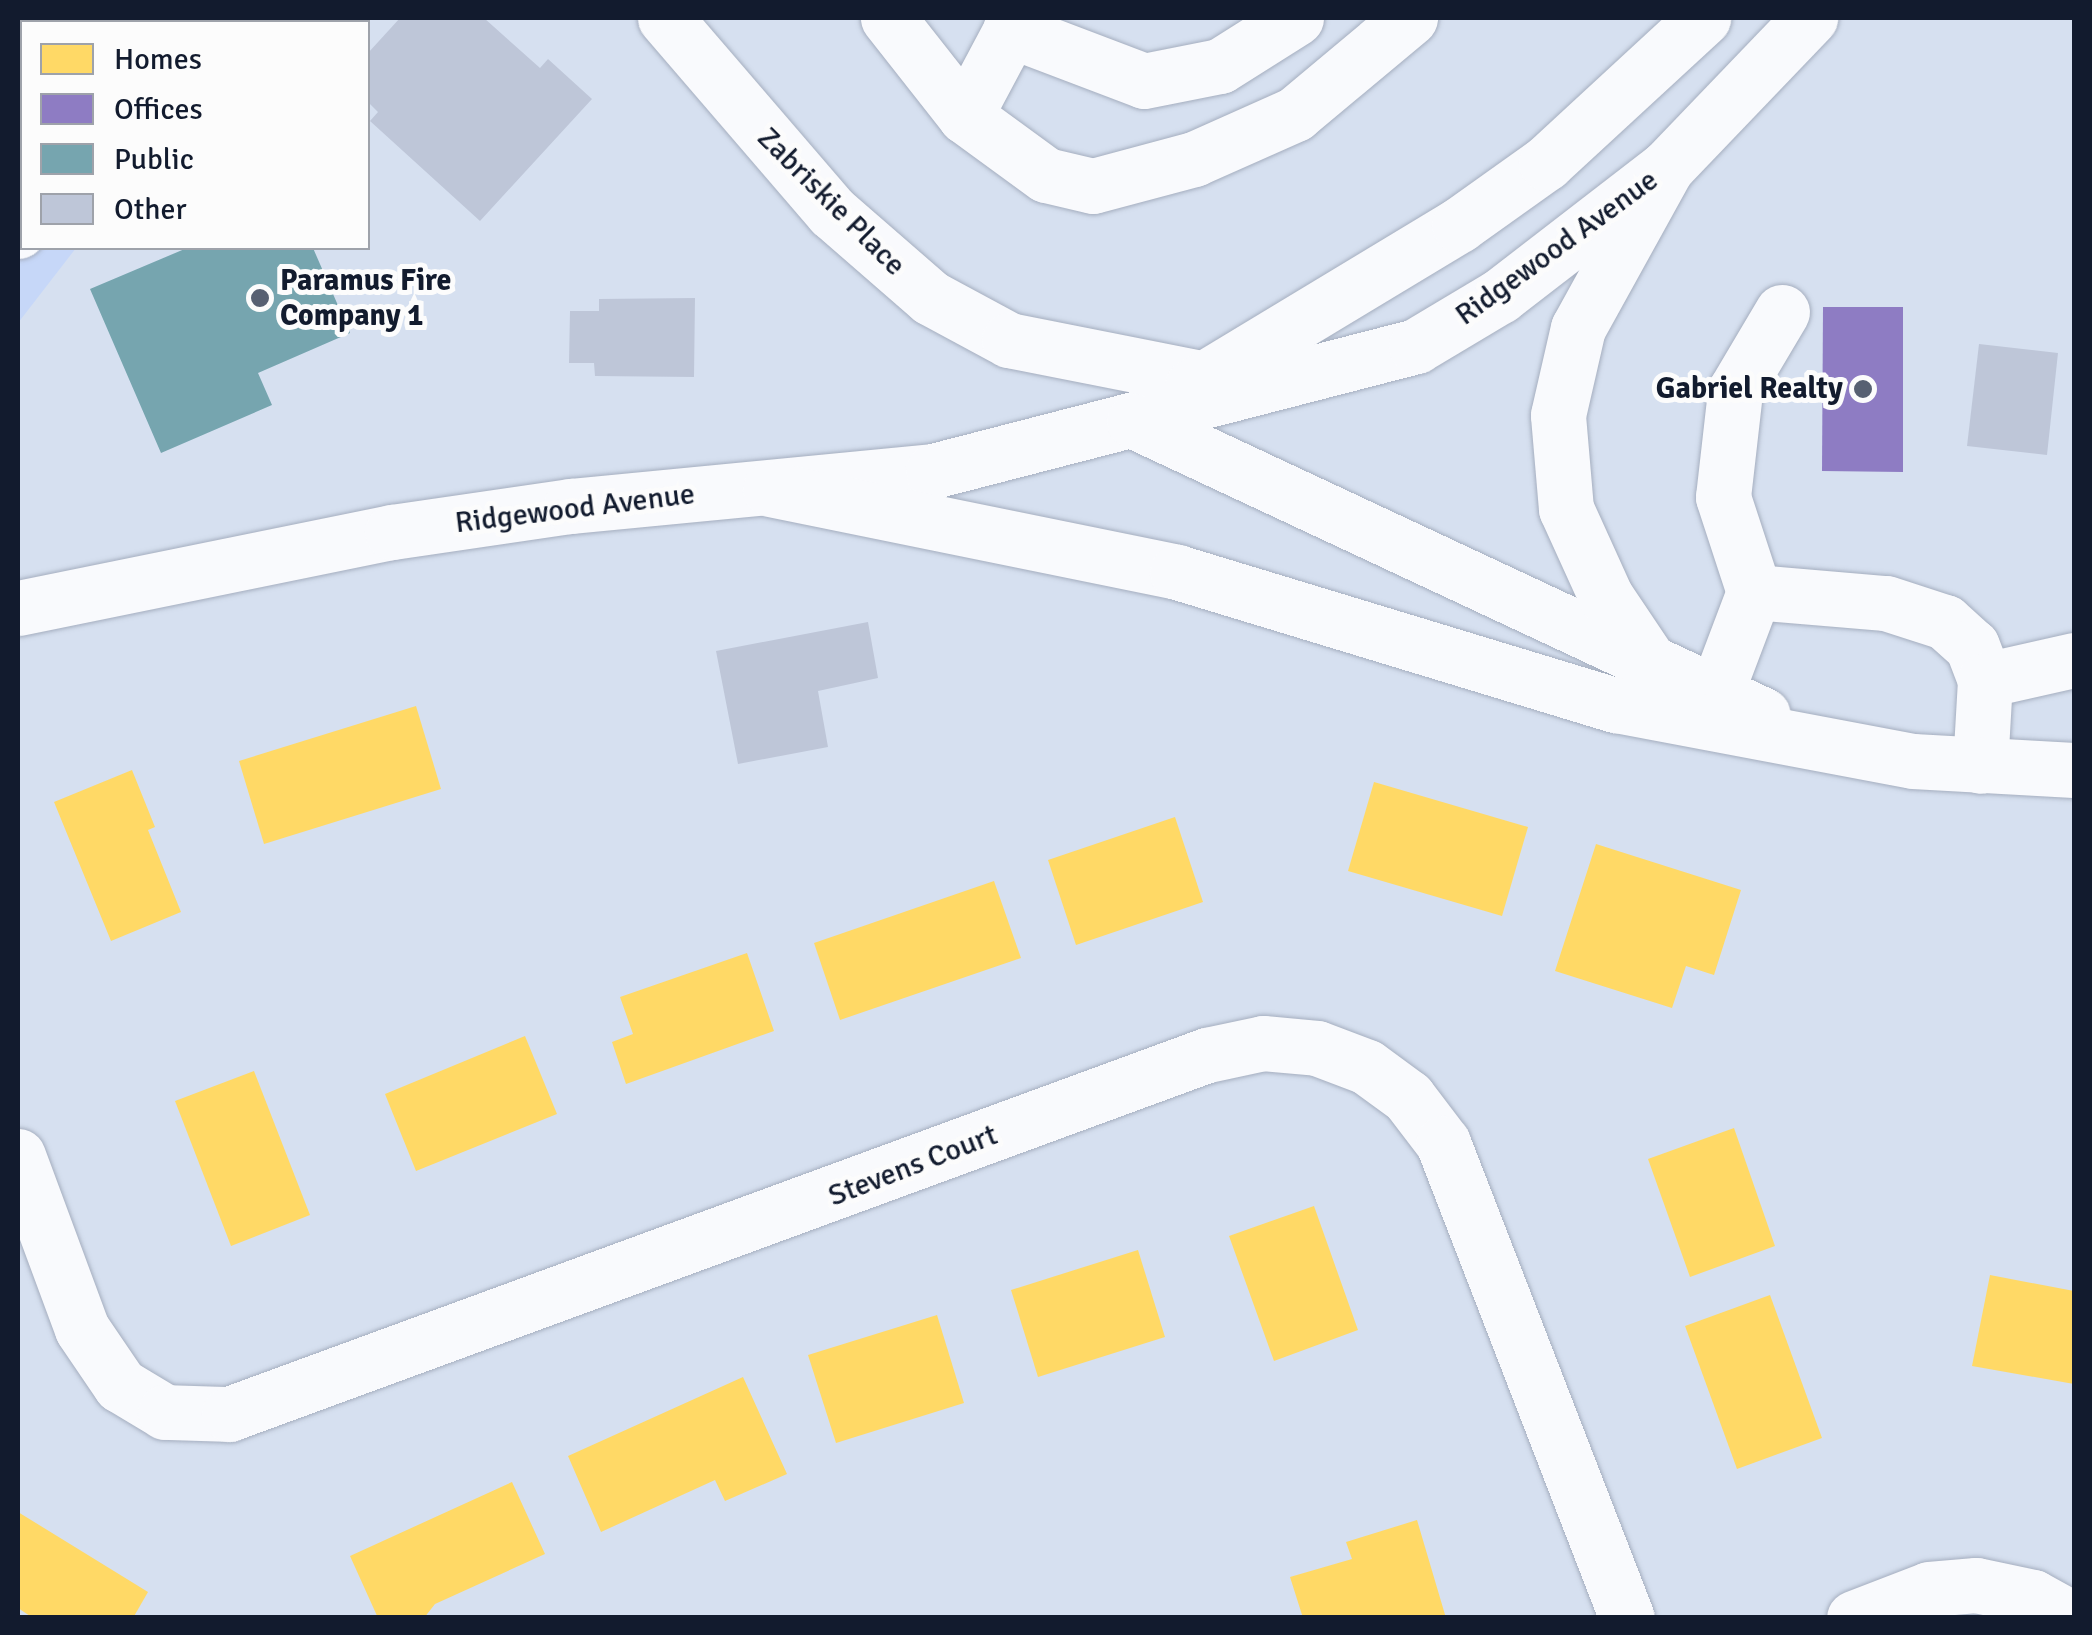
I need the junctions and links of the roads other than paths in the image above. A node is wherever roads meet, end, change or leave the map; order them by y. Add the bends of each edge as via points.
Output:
1 (666, 18) edge
2 (888, 18) edge
3 (1296, 18) edge
4 (1410, 18) edge
5 (1704, 18) edge
6 (1810, 18) edge
7 (1014, 24) edge
8 (965, 116) junction
9 (1668, 167) junction
10 (1782, 312) dead end
11 (1206, 378) junction
12 (1134, 421) junction
13 (770, 489) junction
14 (1754, 592) junction
15 (18, 608) edge
16 (1647, 658) junction
17 (2074, 660) edge
18 (1985, 680) junction
19 (1717, 690) junction
20 (1809, 742) junction
21 (1980, 766) junction
22 (2074, 770) edge
23 (18, 1156) edge
24 (1627, 1618) edge
25 (1854, 1618) edge
26 (2072, 1618) edge

1 - 11 main road, Zabriskie Place via 832,212 930,298 1009,340
2 - 8 main road
3 - 7 main road via 1220,66 1144,81
4 - 8 main road via 1296,114 1194,160 1093,186 1046,175
5 - 11 main road, Ridgewood Avenue via 1546,163 1459,224
6 - 9 main road, Ridgewood Avenue
7 - 8 main road
9 - 12 main road, Ridgewood Avenue via 1500,296 1416,346
9 - 16 main road via 1578,328 1558,415 1566,509 1606,598
10 - 14 main road via 1736,390 1722,497
11 - 12 main road, Ridgewood Avenue
12 - 13 main road, Ridgewood Avenue via 933,471
12 - 16 main road
13 - 15 main road, Ridgewood Avenue via 570,506 392,532
13 - 20 main road via 1062,544 1303,606 1616,705
14 - 18 main road via 1886,603 1945,622 1972,646
14 - 19 main road
16 - 19 main road
17 - 18 main road
18 - 21 main road
19 - 20 main road
20 - 21 main road
21 - 22 main road
23 - 24 main road, Stevens Court via 82,1329 120,1385 165,1412 229,1414 1207,1054 1263,1043 1317,1048 1367,1067 1408,1098 1443,1143
25 - 26 main road via 1928,1588 1976,1585 2033,1597

